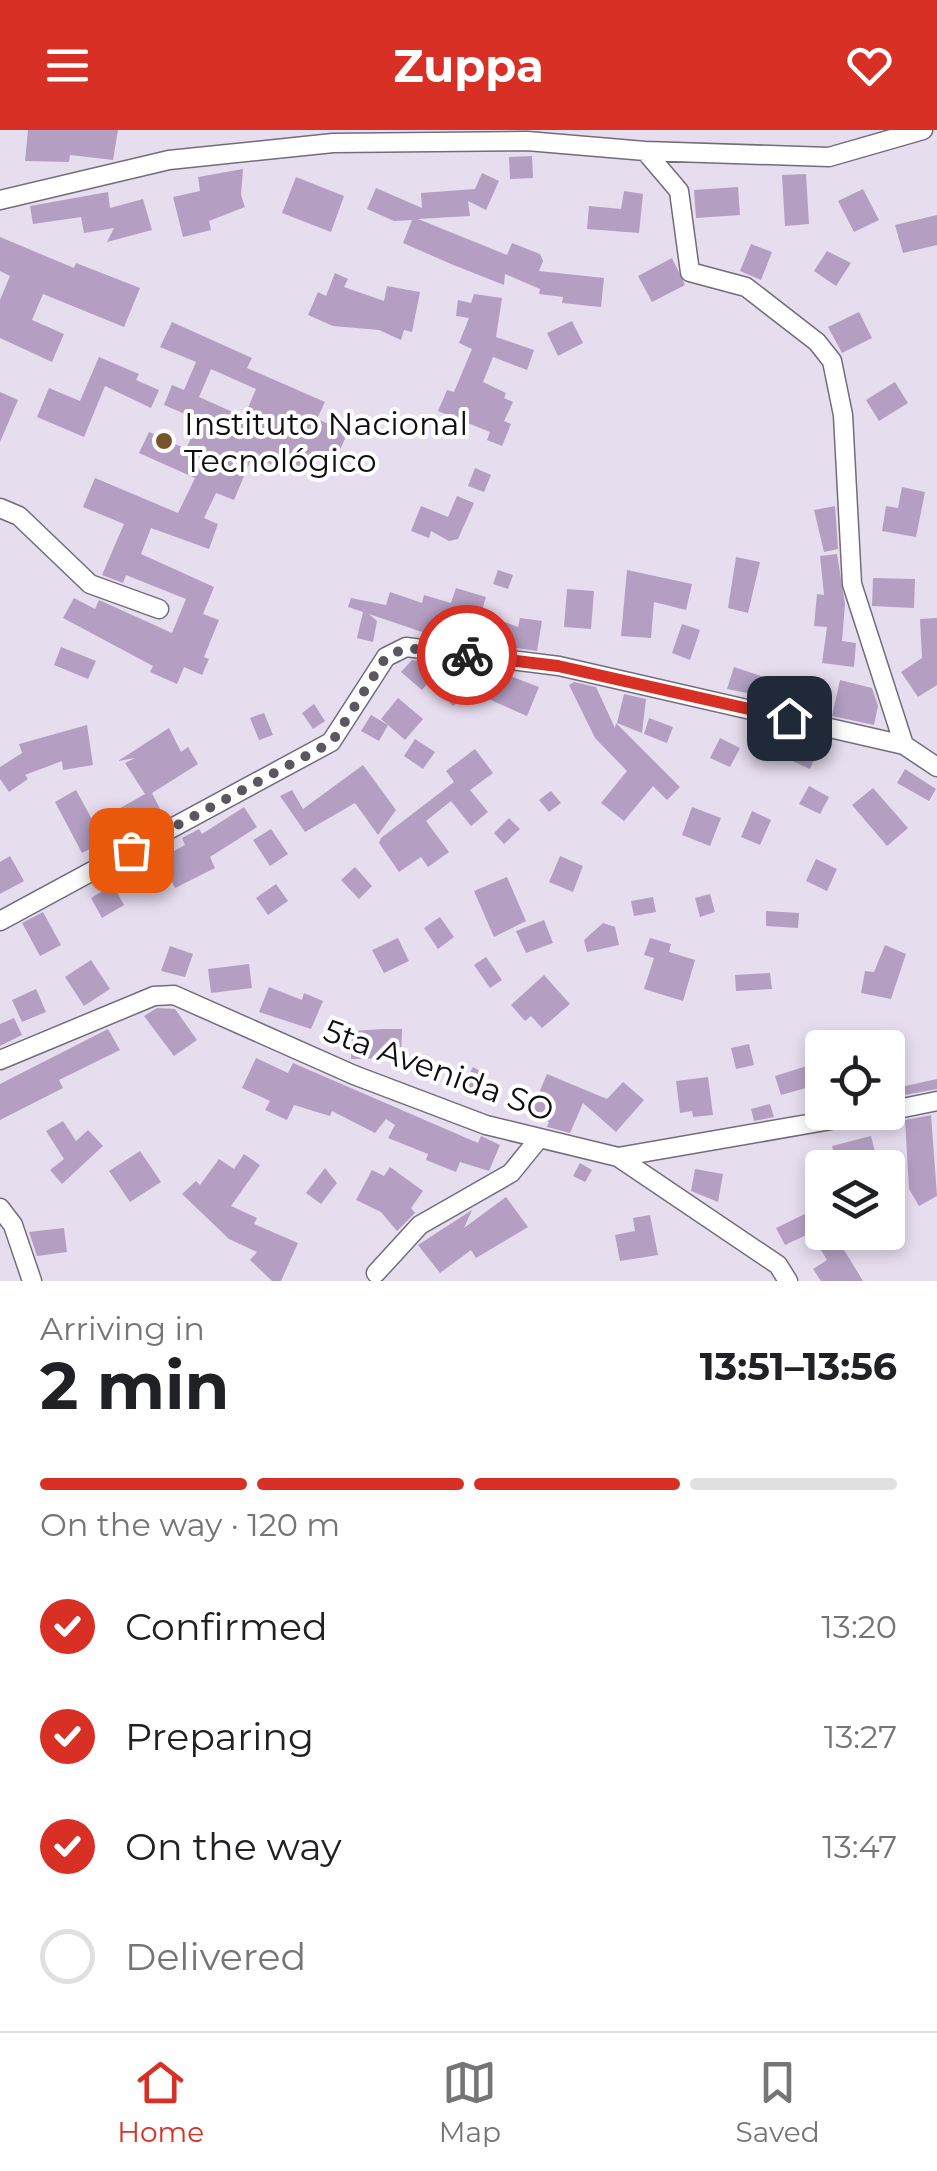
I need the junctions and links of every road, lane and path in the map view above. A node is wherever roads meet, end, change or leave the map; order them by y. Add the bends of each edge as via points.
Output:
1 (923, 130) edge
2 (645, 151) junction
3 (0, 200) edge
4 (0, 508) edge
5 (159, 610) dead end
6 (904, 745) junction
7 (937, 767) edge
8 (0, 921) edge
9 (0, 1060) edge
10 (937, 1101) edge
11 (905, 1108) edge
12 (805, 1124) edge
13 (537, 1141) junction
14 (618, 1157) junction
15 (0, 1208) edge
16 (376, 1272) dead end
17 (32, 1281) edge
18 (788, 1281) edge

1 - 2 street via 829,157
2 - 3 street via 527,140 334,143 169,160
2 - 6 street via 679,190 690,272 746,287 818,342 832,361 843,415 852,584
4 - 5 street via 18,516 90,584
6 - 7 street
6 - 8 street via 558,666 406,648 386,657 332,742
9 - 13 street, 5ta Avenida SO via 154,996 174,995 354,1075
10 - 11 street
12 - 14 street, 5ta Avenida SO
13 - 14 street, 5ta Avenida SO
13 - 16 street via 511,1173 420,1226
14 - 18 street via 778,1265
15 - 17 street via 13,1225

